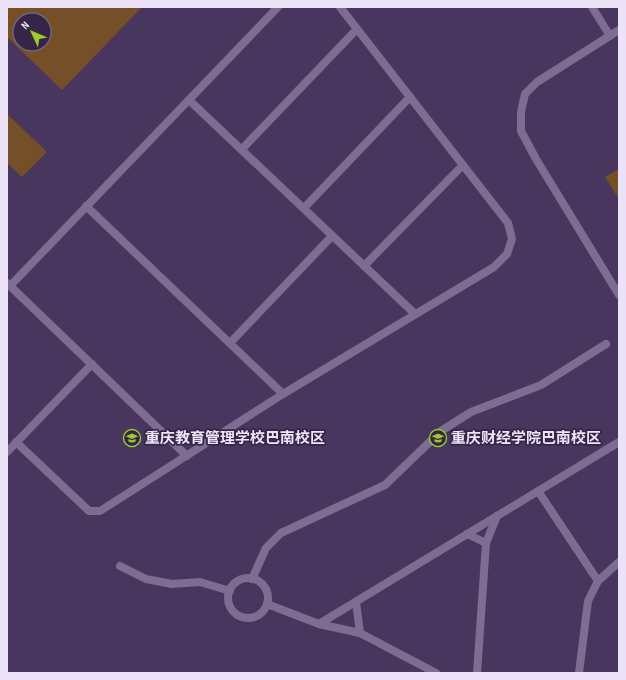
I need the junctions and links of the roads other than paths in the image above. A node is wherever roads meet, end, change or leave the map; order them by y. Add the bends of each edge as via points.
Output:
1 (278, 7) edge
2 (340, 7) edge
3 (592, 7) edge
4 (357, 29) junction
5 (619, 30) edge
6 (610, 36) junction
7 (410, 97) junction
8 (189, 100) junction
9 (242, 150) junction
10 (463, 165) junction
11 (86, 206) junction
12 (304, 208) junction
13 (332, 236) junction
14 (364, 266) junction
15 (9, 284) edge
16 (619, 294) edge
17 (415, 314) junction
18 (230, 343) junction
19 (606, 344) dead end
20 (92, 364) junction
21 (284, 394) junction
22 (16, 442) junction
23 (619, 442) edge
24 (7, 452) edge
25 (187, 456) junction
26 (538, 491) junction
27 (497, 516) junction
28 (467, 534) junction
29 (486, 543) junction
30 (619, 562) edge
31 (120, 566) dead end
32 (252, 579) junction
33 (598, 582) junction
34 (230, 591) junction
35 (356, 602) junction
36 (267, 604) junction
37 (319, 624) junction
38 (360, 633) junction
39 (436, 673) edge
40 (477, 673) edge
41 (579, 673) edge

1 - 8 lane
2 - 4 lane
3 - 6 lane
4 - 7 lane
4 - 9 lane
5 - 6 lane
6 - 16 lane via 537,82 525,94 521,112 521,131
7 - 10 lane
7 - 12 lane
8 - 9 lane
8 - 11 lane
9 - 12 lane
10 - 14 lane
10 - 17 lane via 508,223 512,239 506,254 494,267
11 - 15 lane
11 - 18 lane
12 - 13 lane
13 - 14 lane
13 - 18 lane
14 - 17 lane
15 - 20 lane
17 - 21 lane
18 - 21 lane
19 - 32 lane via 541,385 471,412 441,431 385,485 281,533 266,548
20 - 22 lane
20 - 25 lane
21 - 25 lane
22 - 24 lane
22 - 25 lane via 89,511 100,511
23 - 26 lane
26 - 27 lane
26 - 33 lane
27 - 28 lane
27 - 29 lane
28 - 29 lane
28 - 35 lane
29 - 40 lane
30 - 33 lane
31 - 34 lane via 146,579 172,584 200,582
32 - 34 lane via 242,579
32 - 36 lane via 264,586
33 - 41 lane via 588,601
34 - 36 lane via 229,604 236,614 248,617 260,614
35 - 37 lane
35 - 38 lane
36 - 37 lane
37 - 38 lane
38 - 39 lane

